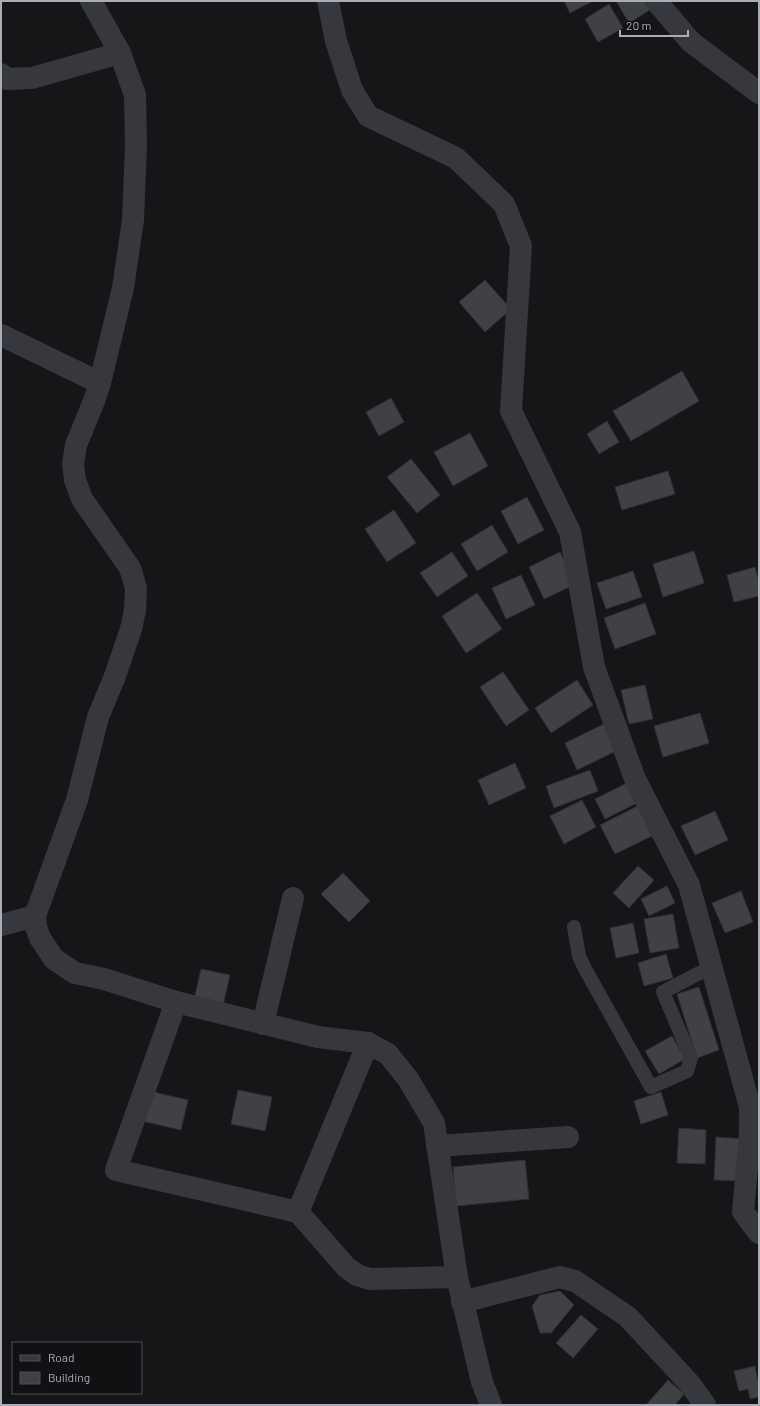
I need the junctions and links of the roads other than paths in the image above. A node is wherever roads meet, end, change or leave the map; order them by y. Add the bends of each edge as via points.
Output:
1 (91, 1) edge
2 (328, 1) edge
3 (656, 1) edge
4 (120, 53) junction
5 (1, 74) edge
6 (759, 93) edge
7 (1, 335) edge
8 (100, 383) junction
9 (293, 898) dead end
10 (35, 916) junction
11 (1, 924) edge
12 (574, 928) dead end
13 (712, 967) junction
14 (176, 1002) junction
15 (263, 1024) junction
16 (368, 1043) junction
17 (568, 1137) dead end
18 (438, 1146) junction
19 (298, 1212) junction
20 (759, 1233) edge
21 (457, 1277) junction
22 (462, 1302) junction
23 (491, 1405) edge
24 (705, 1405) edge

1 - 4 street
2 - 13 street via 336,41 352,90 368,116 456,158 504,204 521,246 511,411 570,532 594,667 635,779 689,885
3 - 6 street via 691,42
4 - 5 street via 32,78 7,79
4 - 8 street via 135,95 133,220 123,288
7 - 8 street
8 - 10 street via 76,445 73,464 75,480 82,499 130,568 136,588 135,610 115,676 98,717 77,800
9 - 15 street
10 - 11 street
10 - 14 street via 40,938 54,959 70,970
12 - 13 lane via 581,961 651,1087 686,1071 691,1058 663,992
13 - 20 street via 750,1107 743,1212
14 - 15 street
14 - 19 street via 116,1170
15 - 16 street via 318,1037
16 - 18 street via 388,1054 408,1079 434,1123
16 - 19 street
17 - 18 street
18 - 21 street
19 - 21 street via 346,1267 357,1275 370,1279
21 - 22 street
22 - 23 street via 482,1382
22 - 24 street via 560,1277 575,1282 628,1317 690,1384

